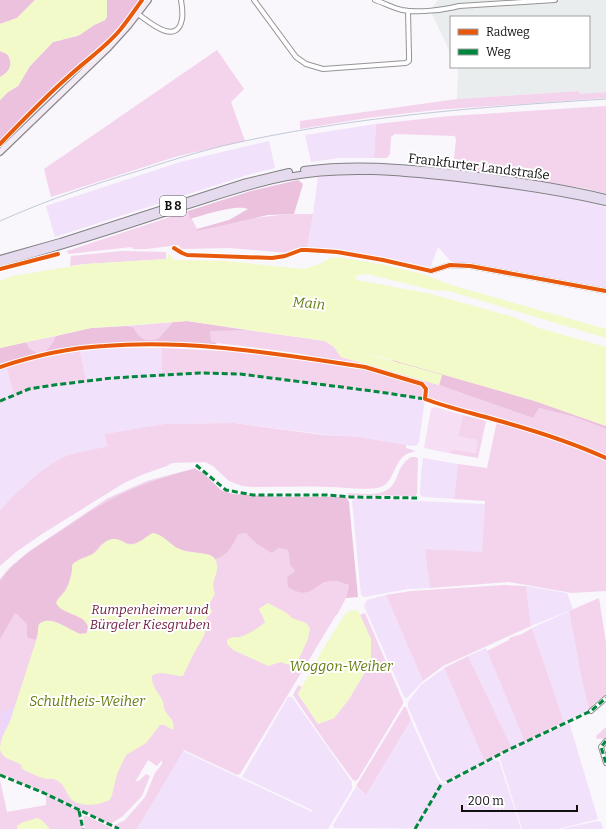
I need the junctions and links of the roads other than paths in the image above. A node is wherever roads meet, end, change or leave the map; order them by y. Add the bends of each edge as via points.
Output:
1 (148, 0) edge
2 (181, 0) edge
3 (254, 0) edge
4 (375, 0) edge
5 (555, 0) edge
6 (408, 11) junction
7 (138, 14) junction
8 (0, 152) edge
9 (350, 168) junction
10 (606, 198) edge
11 (606, 202) edge
12 (0, 259) edge
13 (0, 263) edge
14 (431, 271) dead end
15 (606, 291) edge
16 (606, 698) edge
17 (591, 711) dead end
18 (605, 741) edge
19 (606, 763) edge

1 - 7 street
2 - 7 street via 182,18 175,30 160,30
3 - 6 street via 296,57 306,64 323,69 406,63 410,55
4 - 6 street
5 - 6 street
7 - 8 street via 109,47
9 - 10 main road, Frankfurter Landstraße / B 8 via 409,168 506,179
9 - 11 main road, Frankfurter Landstraße / B 8 via 504,184
9 - 12 main road, B 8 via 299,170 251,180
9 - 13 main road, B 8 via 296,175 253,185 59,248
14 - 15 street via 450,265 470,266
16 - 17 street
18 - 19 street via 601,747

